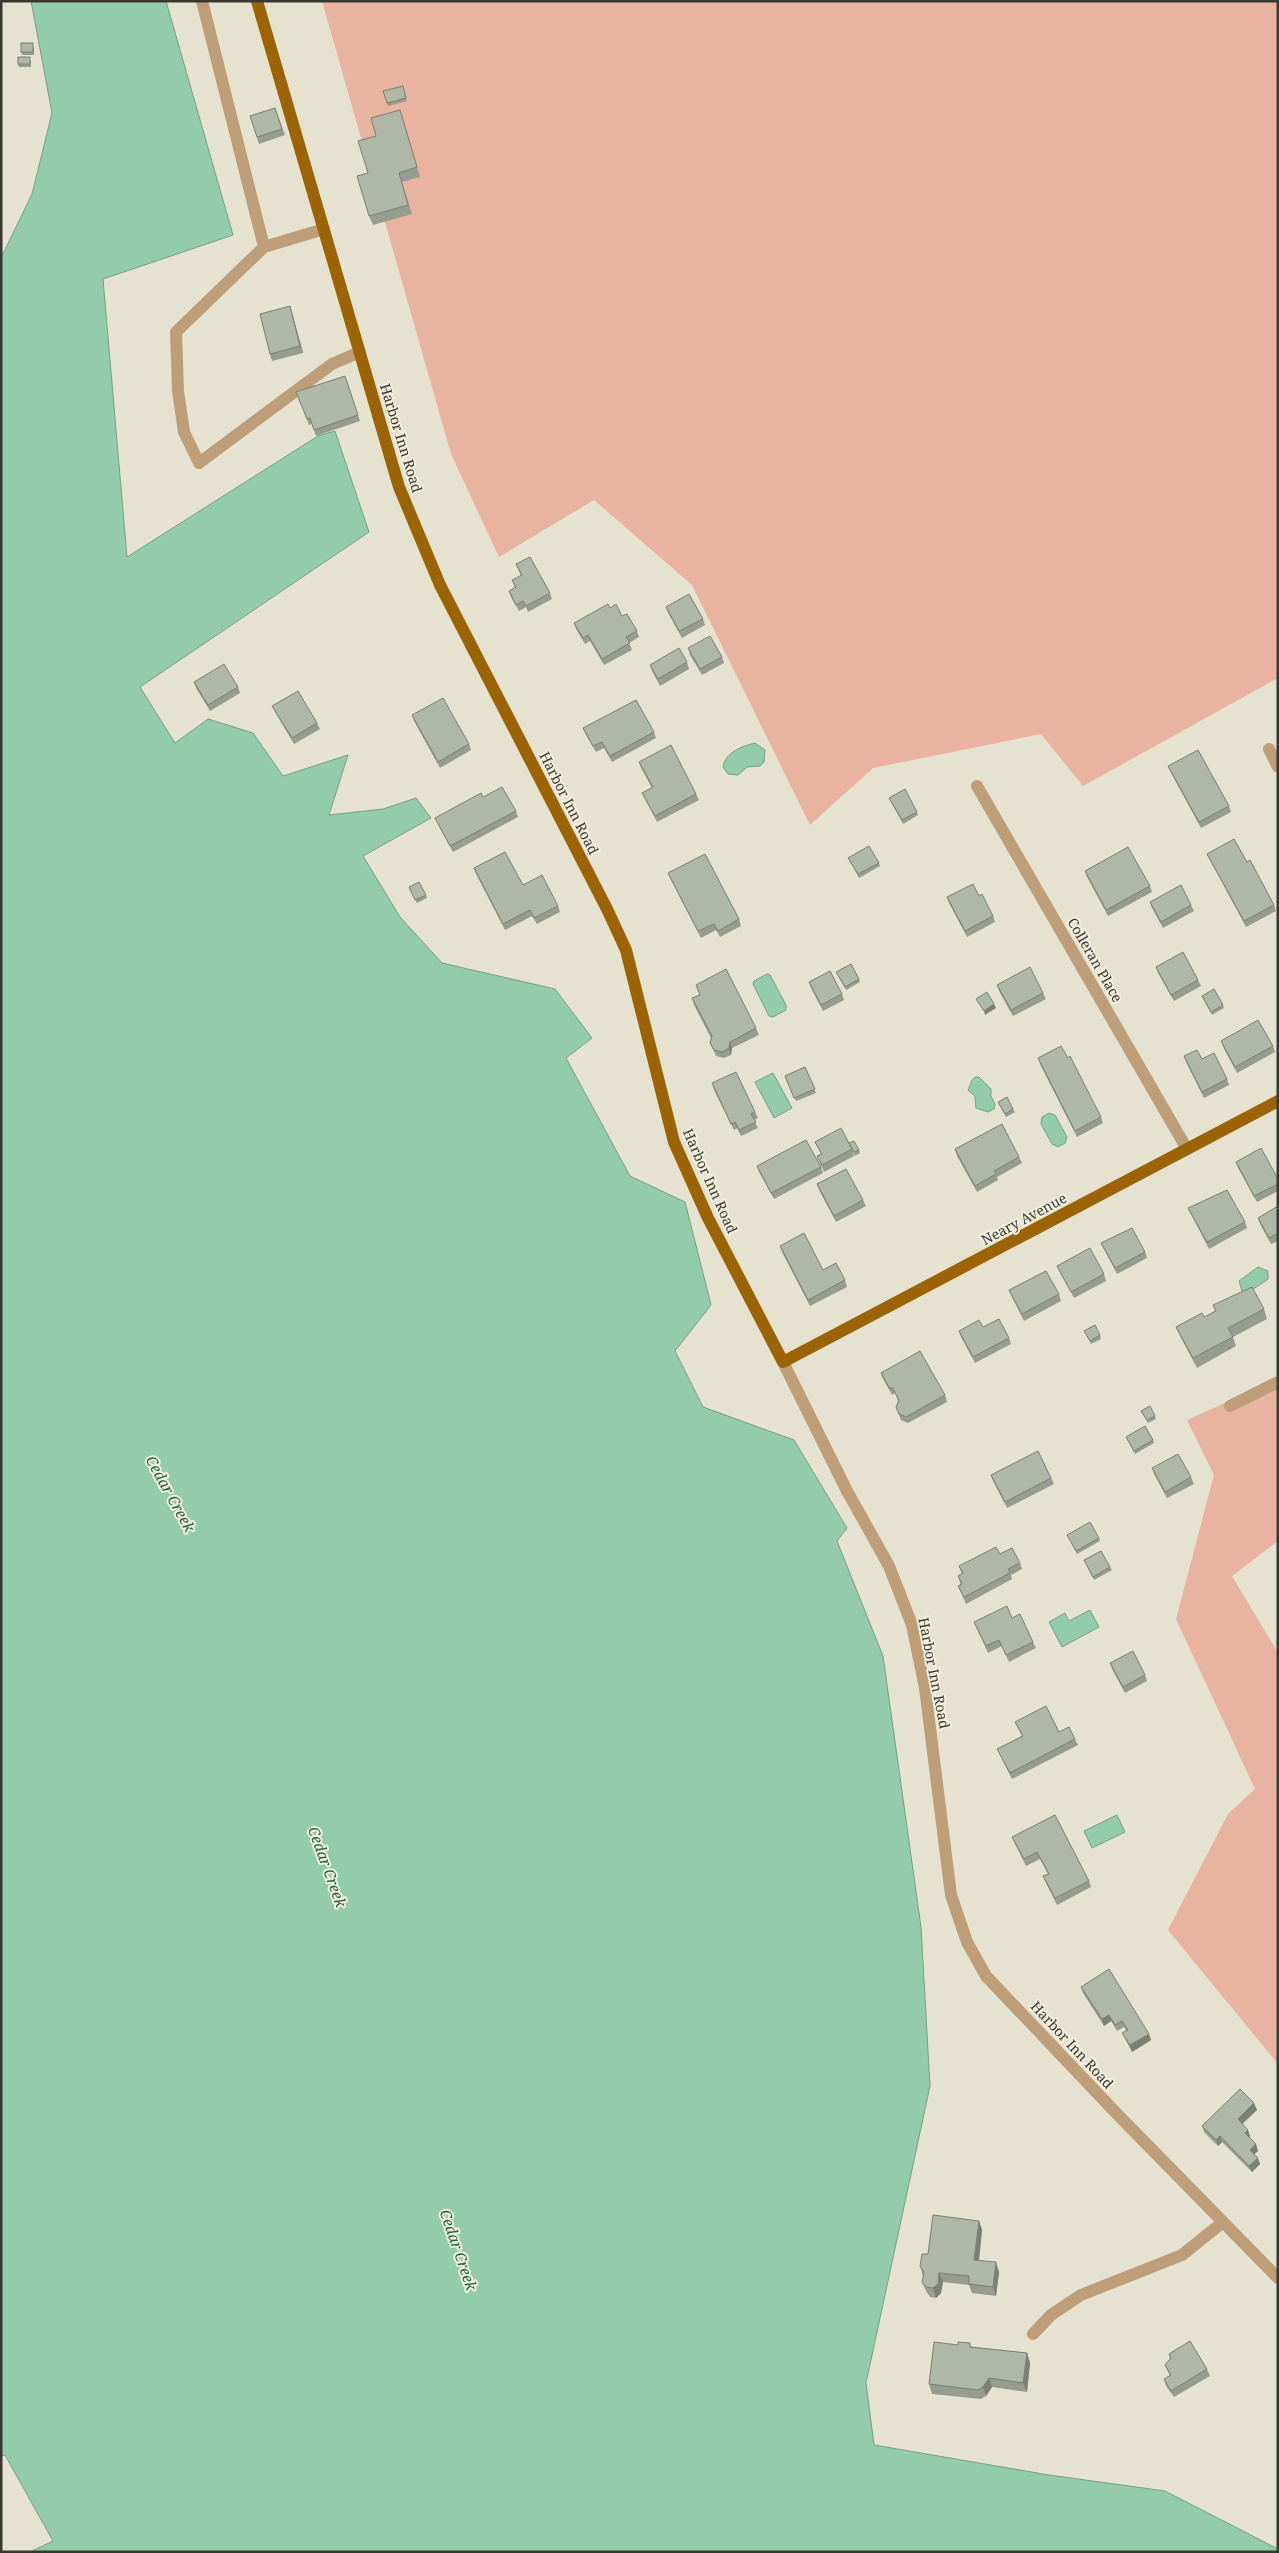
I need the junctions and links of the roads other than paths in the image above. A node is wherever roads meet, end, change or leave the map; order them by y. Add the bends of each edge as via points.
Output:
1 (202, 1) edge
2 (257, 1) edge
3 (324, 229) junction
4 (264, 247) junction
5 (360, 352) junction
6 (1269, 749) dead end
7 (1278, 767) edge
8 (977, 786) dead end
9 (1278, 1101) edge
10 (1187, 1150) junction
11 (783, 1362) junction
12 (1278, 1382) edge
13 (1230, 1406) dead end
14 (1223, 2222) junction
15 (1278, 2278) edge
16 (1033, 2334) dead end

1 - 4 street
2 - 3 main road, Harbor Inn Road
3 - 4 street
3 - 5 main road, Harbor Inn Road
4 - 5 street via 176,332 178,391 184,432 199,463 332,364
5 - 11 main road, Harbor Inn Road via 399,487 440,584 626,950 674,1142 708,1218
6 - 7 street
8 - 10 street, Colleran Place
9 - 10 main road, Neary Avenue
10 - 11 main road, Neary Avenue
11 - 14 street, Harbor Inn Road via 847,1491 889,1566 912,1625 925,1688 951,1895 967,1942 986,1976
12 - 13 street
14 - 15 street, Harbor Inn Road
14 - 16 street via 1182,2255 1081,2295 1052,2315

